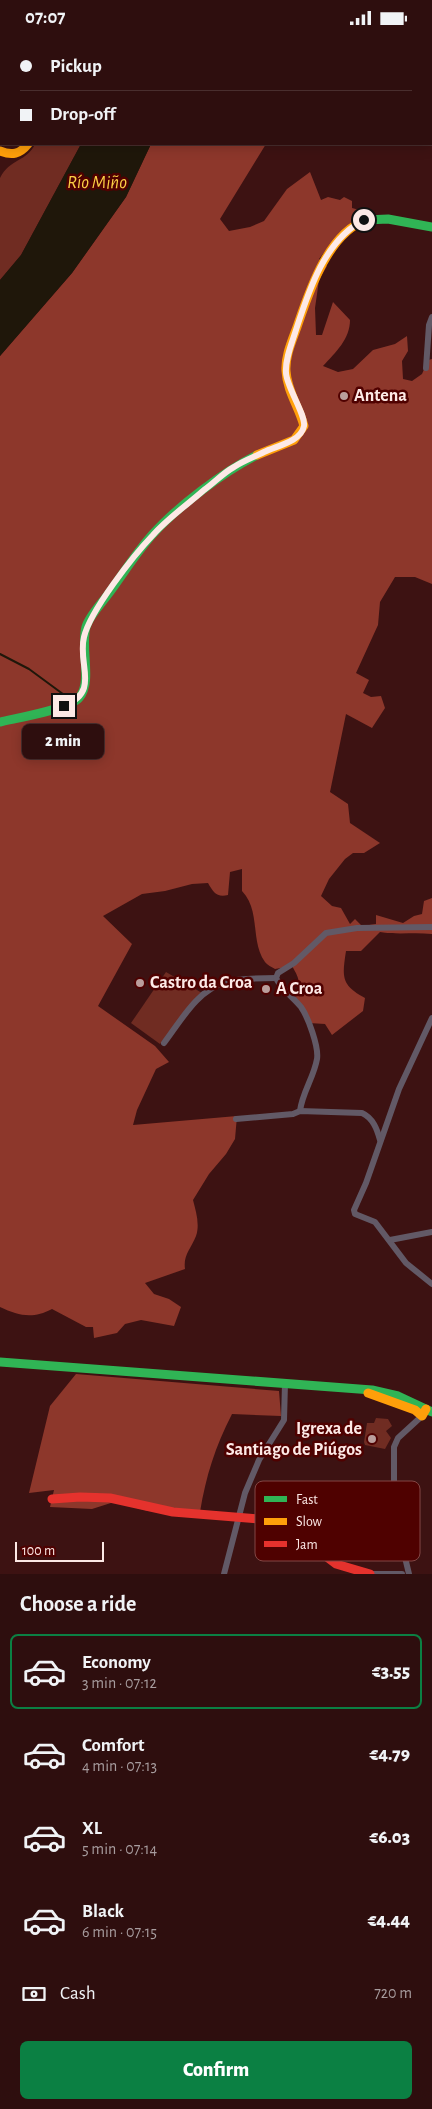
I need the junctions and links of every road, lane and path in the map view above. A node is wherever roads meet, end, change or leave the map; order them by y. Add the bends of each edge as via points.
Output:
1 (27, 145) edge
2 (1, 154) edge
3 (432, 227) edge
4 (432, 317) edge
5 (426, 368) dead end
6 (0, 722) edge
7 (432, 927) edge
8 (276, 977) junction
9 (432, 1018) edge
10 (164, 1043) dead end
11 (300, 1111) junction
12 (236, 1119) dead end
13 (380, 1140) junction
14 (432, 1232) edge
15 (390, 1239) junction
16 (432, 1284) edge
17 (0, 1362) edge
18 (285, 1383) junction
19 (427, 1412) edge
20 (395, 1481) edge
21 (52, 1499) dead end
22 (238, 1516) junction
23 (255, 1520) edge
24 (329, 1561) edge
25 (406, 1561) edge
26 (224, 1574) edge
27 (370, 1574) edge
28 (402, 1574) edge
29 (409, 1574) edge

1 - 2 main road via 18,153
3 - 6 main road via 376,218 364,220 346,231 317,274 286,363 289,388 304,426 299,435 232,468 153,534 86,625 82,642 86,679 78,699 64,706
4 - 5 street
7 - 8 street via 357,928 326,933
8 - 10 street via 226,982 214,987 202,995
8 - 11 street via 279,985 302,1009 318,1051
9 - 13 street
11 - 12 street
11 - 13 street via 362,1113 374,1124
13 - 15 street via 354,1210 355,1214 375,1222
14 - 15 street
15 - 16 street via 406,1263
17 - 18 main road
18 - 19 main road via 388,1393
18 - 22 street via 284,1420 259,1460
19 - 20 street via 398,1438 394,1447
21 - 22 main road via 126,1500 179,1513
22 - 23 main road
22 - 26 street
24 - 27 main road via 351,1571
25 - 29 street
27 - 28 street

